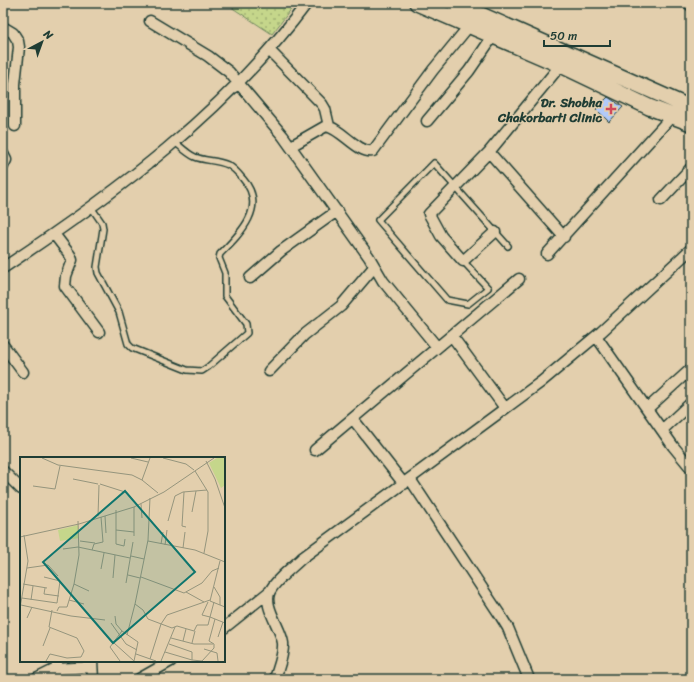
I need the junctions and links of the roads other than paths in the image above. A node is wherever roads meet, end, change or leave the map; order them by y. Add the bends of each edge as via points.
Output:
1 (307, 3) edge
2 (417, 3) edge
3 (689, 3) edge
4 (459, 4) edge
5 (691, 6) edge
6 (150, 21) dead end
7 (469, 26) junction
8 (3, 27) edge
9 (493, 36) junction
10 (269, 50) junction
11 (564, 60) junction
12 (238, 83) junction
13 (691, 108) edge
14 (671, 117) junction
15 (427, 121) dead end
16 (691, 123) edge
17 (15, 126) dead end
18 (329, 126) junction
19 (175, 142) junction
20 (291, 146) junction
21 (489, 152) junction
22 (3, 154) edge
23 (3, 166) edge
24 (691, 168) edge
25 (455, 186) junction
26 (661, 200) dead end
27 (91, 207) junction
28 (337, 211) junction
29 (495, 232) junction
30 (54, 234) junction
31 (564, 237) junction
32 (508, 246) dead end
33 (691, 248) edge
34 (547, 254) dead end
35 (463, 261) junction
36 (374, 267) junction
37 (3, 268) edge
38 (250, 278) dead end
39 (519, 279) dead end
40 (99, 332) dead end
41 (452, 336) junction
42 (596, 336) junction
43 (3, 345) edge
44 (437, 347) junction
45 (691, 368) edge
46 (269, 371) dead end
47 (23, 372) dead end
48 (691, 403) edge
49 (505, 408) junction
50 (647, 409) junction
51 (353, 418) junction
52 (662, 430) junction
53 (315, 450) dead end
54 (691, 468) edge
55 (3, 471) edge
56 (407, 481) junction
57 (20, 489) edge
58 (269, 592) junction
59 (225, 627) edge
60 (169, 662) edge
61 (92, 664) edge
62 (56, 670) edge
63 (36, 679) edge
64 (93, 679) edge
65 (139, 679) edge
66 (274, 679) edge
67 (529, 679) edge

1 - 10 street
2 - 7 main road
3 - 5 street
4 - 11 main road
6 - 12 street via 218,62
7 - 9 main road
7 - 18 street via 373,151 363,149
8 - 17 street via 12,32 19,47 15,84
9 - 11 main road
9 - 15 street via 469,71
10 - 12 street
10 - 18 street via 322,104
11 - 13 main road
11 - 14 main road
11 - 21 street
12 - 19 street
12 - 20 street
14 - 16 main road
14 - 31 street
18 - 20 street via 322,127
19 - 27 street
19 - 27 lane via 195,157 232,167 250,187 254,199 244,228 218,258 224,273 225,296 246,324 247,333 208,367 202,371 187,370 140,352 128,344 122,319 98,273 103,228
20 - 28 street
21 - 25 street
21 - 31 street
22 - 23 street via 6,160
24 - 26 street
25 - 29 lane
25 - 35 street via 430,212 430,217 441,236
25 - 35 lane via 434,163 378,220 447,300 468,304 488,288
27 - 30 street
28 - 36 street
28 - 38 street via 281,251
29 - 32 lane
29 - 35 street
30 - 37 street
30 - 40 street via 72,260 65,286
31 - 34 street
33 - 42 street
36 - 44 street
36 - 46 street via 341,306 304,335
39 - 41 street
41 - 44 street
41 - 49 street
42 - 49 street
42 - 50 street
43 - 47 street
44 - 51 street
45 - 50 street
48 - 52 street
49 - 56 street
50 - 52 street
51 - 53 street
51 - 56 street
52 - 54 street
55 - 57 street
56 - 58 street via 302,558
56 - 67 street via 500,615
58 - 59 street
58 - 66 street via 268,602 283,642 283,651
60 - 65 street
61 - 62 street
61 - 64 street
62 - 63 street

